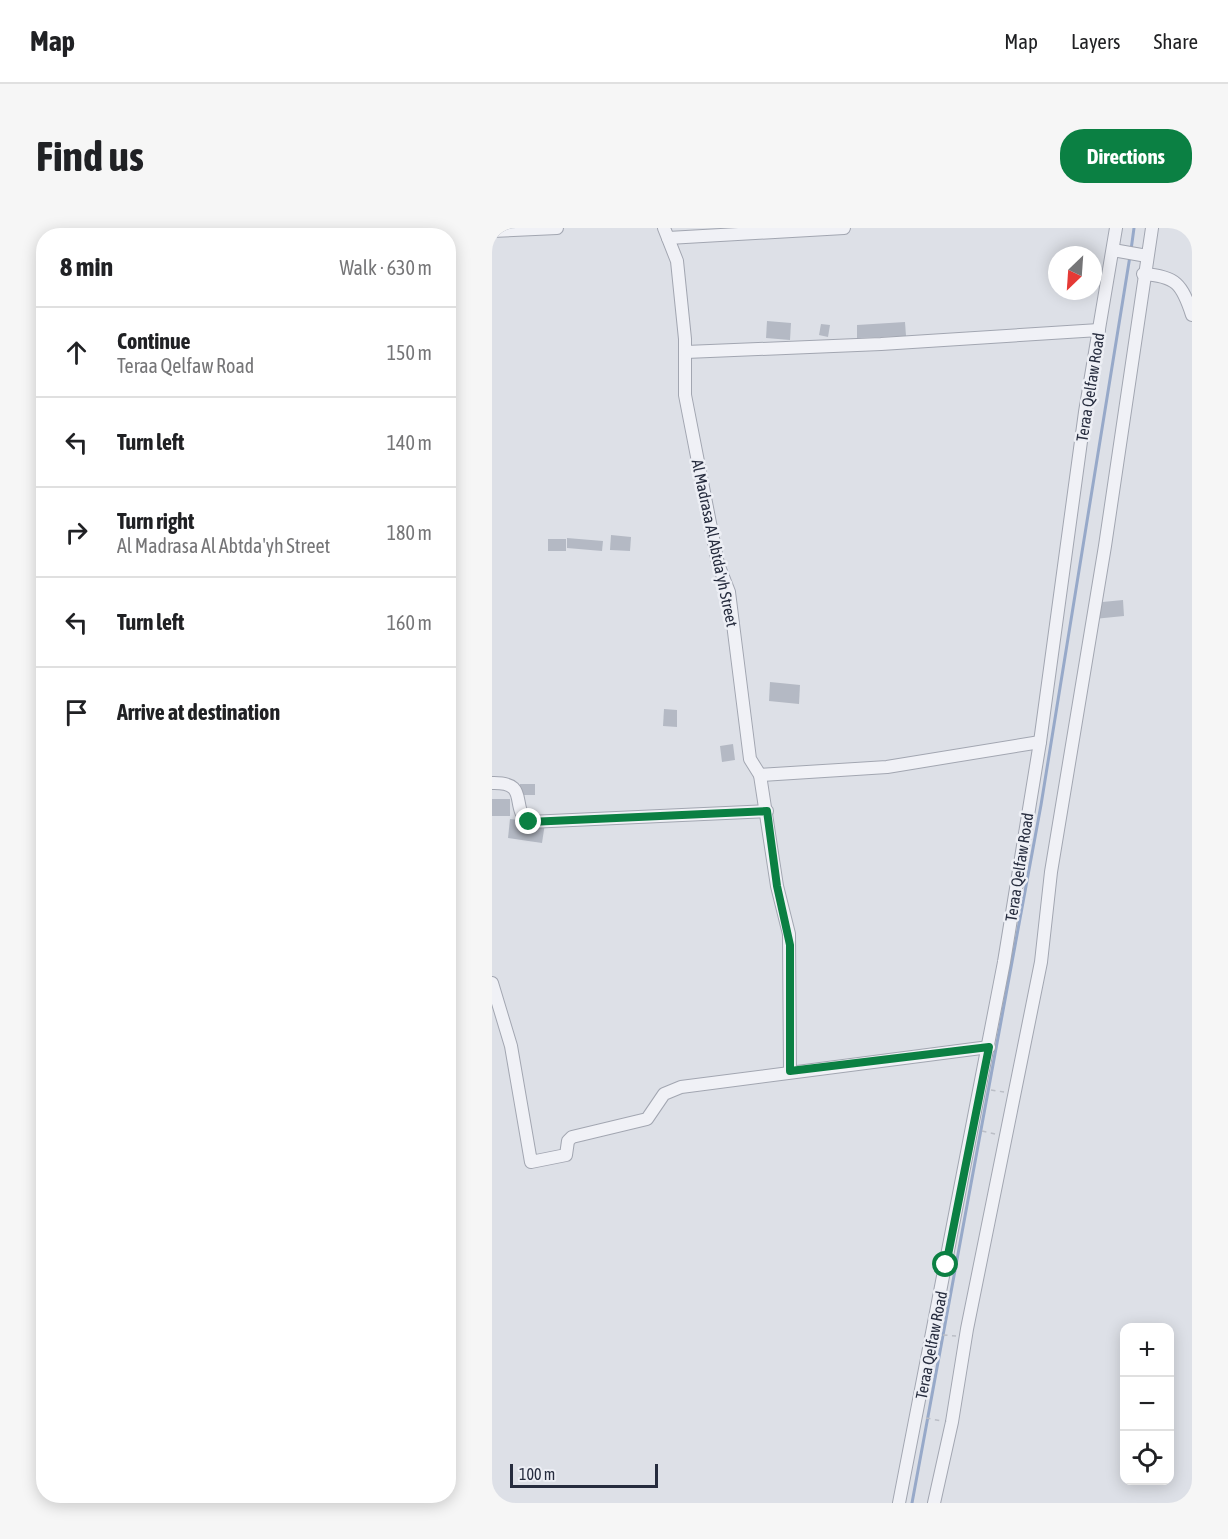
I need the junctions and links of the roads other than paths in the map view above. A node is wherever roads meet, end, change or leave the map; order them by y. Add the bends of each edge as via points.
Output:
1 (557, 228) edge
2 (844, 228) edge
3 (1116, 228) edge
4 (1152, 228) edge
5 (492, 231) edge
6 (666, 233) edge
7 (1113, 250) junction
8 (1147, 256) junction
9 (1143, 274) junction
10 (1192, 315) edge
11 (1098, 330) junction
12 (686, 352) junction
13 (1040, 742) junction
14 (760, 775) junction
15 (492, 783) edge
16 (767, 811) junction
17 (492, 982) edge
18 (989, 1047) junction
19 (790, 1071) junction
20 (899, 1503) edge
21 (934, 1503) edge

1 - 5 street
2 - 6 street
3 - 7 street, Teraa Qelfaw Road
4 - 8 street
6 - 12 street, Al Madrasa Al Abtda'yh Street via 677,261
7 - 8 street
7 - 11 street, Teraa Qelfaw Road
8 - 9 street
9 - 10 street via 1167,277 1179,284
9 - 21 street via 1037,985
11 - 12 street
11 - 13 street, Teraa Qelfaw Road
12 - 14 street, Al Madrasa Al Abtda'yh Street via 685,394 718,564 729,592 750,759
13 - 14 street via 887,767
13 - 18 street, Teraa Qelfaw Road
14 - 16 street, Al Madrasa Al Abtda'yh Street
15 - 16 street via 516,789 523,817 536,822
16 - 19 street, Al Madrasa Al Abtda'yh Street via 790,945
17 - 19 street via 511,1046 531,1162 566,1155 572,1137 647,1119 658,1101 672,1089
18 - 19 street
18 - 20 street, Teraa Qelfaw Road

